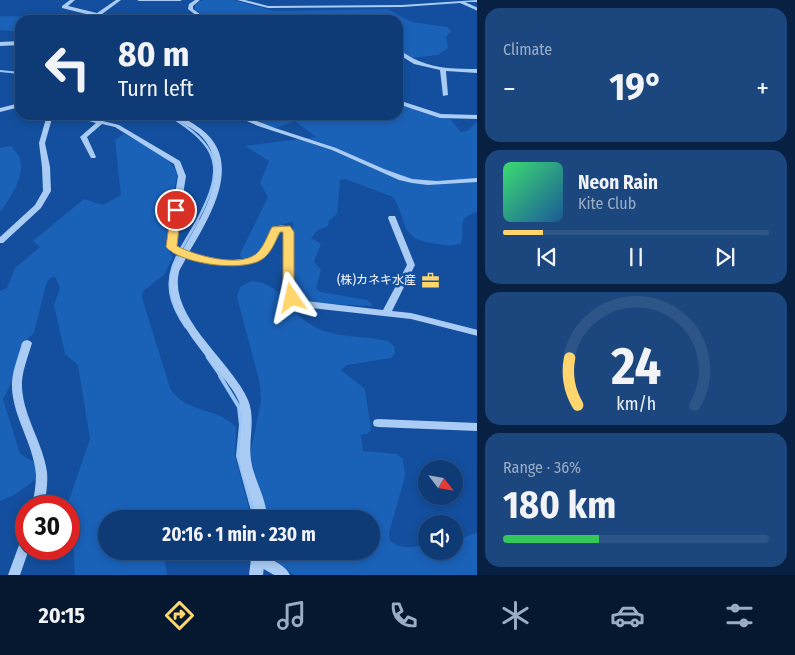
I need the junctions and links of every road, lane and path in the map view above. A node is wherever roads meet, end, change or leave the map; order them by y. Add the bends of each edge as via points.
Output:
1 (73, 0) edge
2 (119, 0) edge
3 (139, 0) edge
4 (180, 0) edge
5 (198, 0) edge
6 (239, 0) edge
7 (477, 0) edge
8 (457, 1) edge
9 (477, 10) edge
10 (199, 15) edge
11 (15, 43) edge
12 (0, 44) edge
13 (403, 55) edge
14 (443, 70) junction
15 (477, 71) edge
16 (445, 95) dead end
17 (403, 104) edge
18 (15, 106) edge
19 (0, 110) edge
20 (477, 117) edge
21 (49, 120) edge
22 (92, 120) edge
23 (181, 120) edge
24 (247, 120) edge
25 (101, 122) junction
26 (93, 157) dead end
27 (477, 180) edge
28 (392, 218) dead end
29 (0, 241) edge
30 (184, 254) junction
31 (387, 312) junction
32 (477, 334) edge
33 (27, 343) dead end
34 (378, 424) dead end
35 (477, 427) edge
36 (40, 495) edge
37 (261, 510) edge
38 (19, 560) edge
39 (257, 563) edge
40 (14, 575) edge
41 (284, 575) edge

1 - 2 street via 64,7 98,15
3 - 4 street
5 - 10 street via 191,9
6 - 8 street via 268,7 402,6
7 - 8 street
8 - 9 street
11 - 12 street
13 - 14 street via 414,62
14 - 15 street
14 - 16 street
17 - 20 street via 440,116
18 - 19 street
21 - 29 street via 42,143 47,191 38,206
22 - 25 street
23 - 30 street via 204,135 213,147 217,161 213,198
24 - 27 street via 336,150 410,180 434,183
25 - 26 street via 83,136
25 - 30 street via 122,128 173,159 180,167 182,176 171,245
28 - 31 street via 411,265
30 - 31 street via 229,264 245,263 263,254 276,229 286,228 288,289 292,298 311,305
30 - 37 street via 173,281 176,300 245,406 248,425 245,455
31 - 32 street via 448,324
33 - 36 street via 17,388 42,470
34 - 35 street
38 - 40 street
39 - 41 street via 267,563

